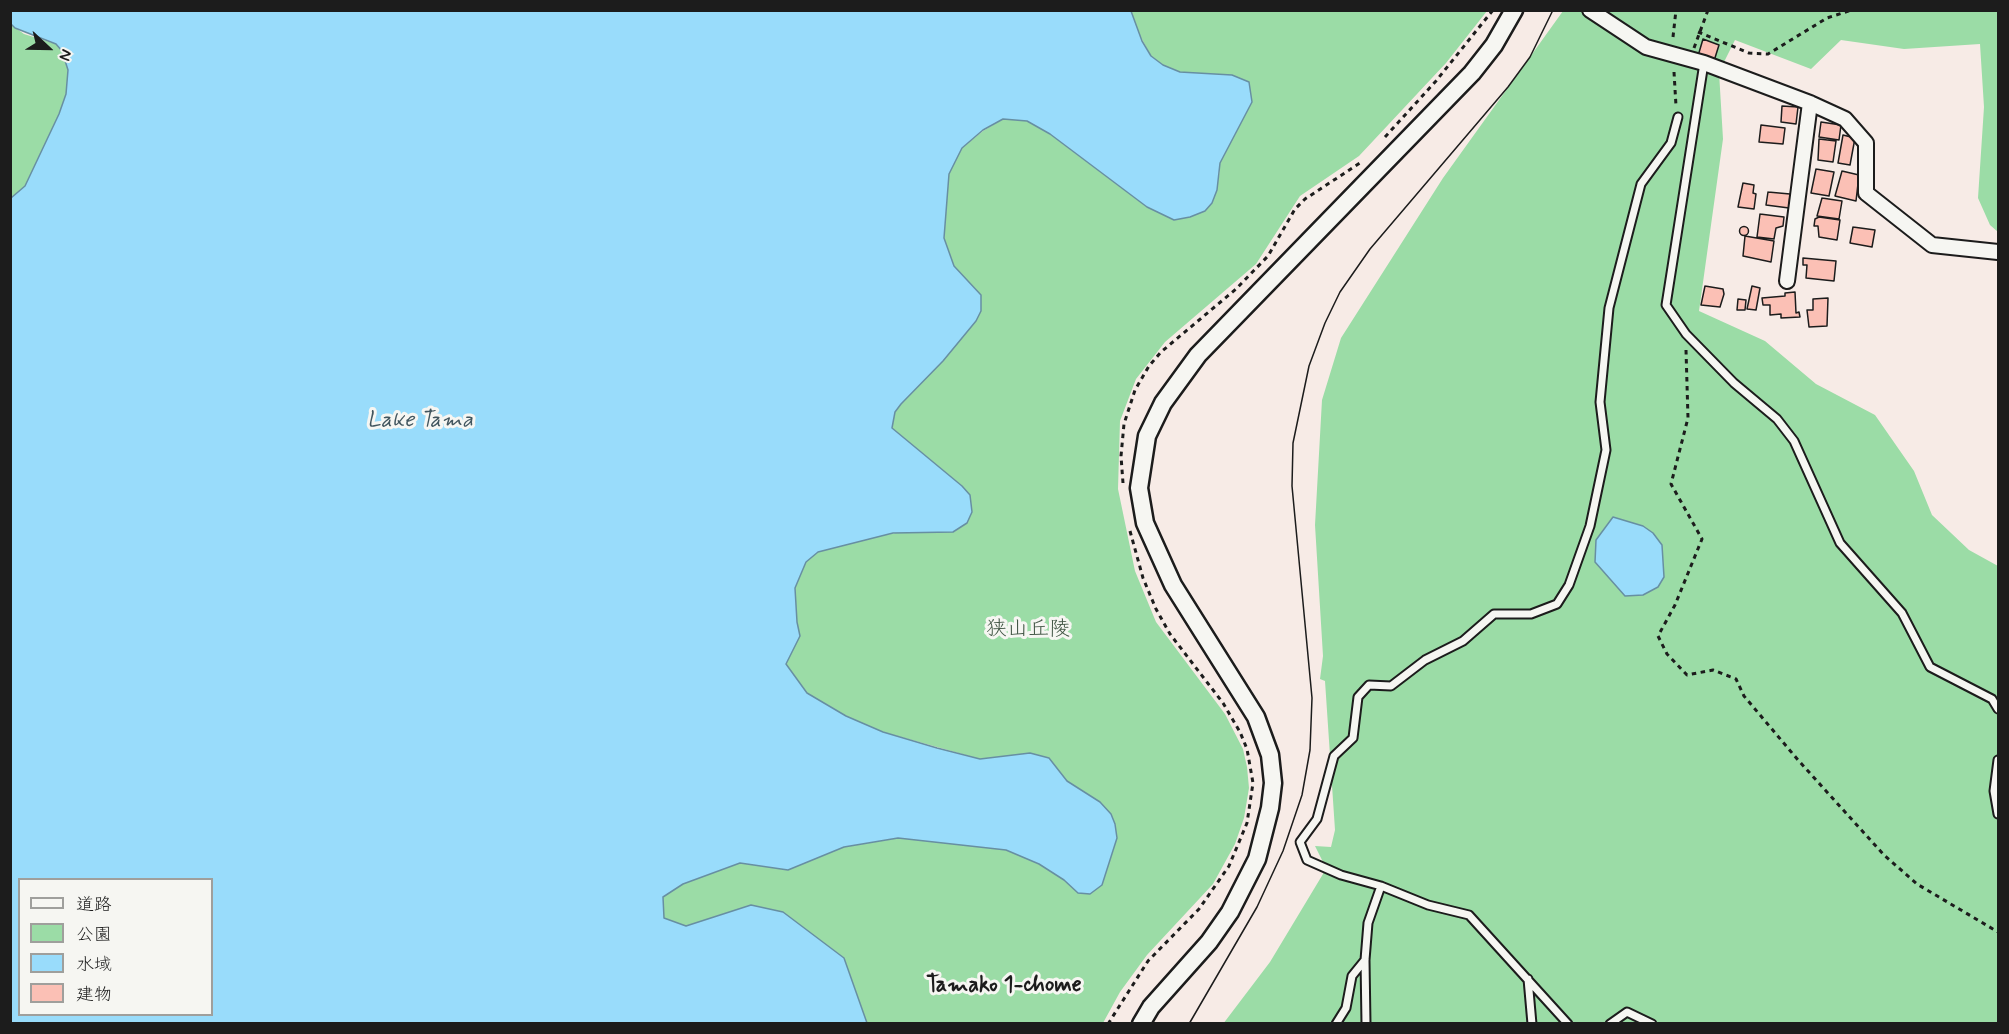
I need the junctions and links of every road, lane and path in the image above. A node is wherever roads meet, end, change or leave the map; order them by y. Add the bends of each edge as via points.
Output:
1 (1493, 10) edge
2 (1514, 10) edge
3 (1590, 10) edge
4 (1676, 10) edge
5 (1708, 10) edge
6 (1852, 10) edge
7 (1698, 32) junction
8 (1672, 37) dead end
9 (1697, 61) junction
10 (1810, 103) junction
11 (1678, 117) dead end
12 (1381, 142) dead end
13 (1366, 159) dead end
14 (1998, 252) edge
15 (1787, 280) dead end
16 (1686, 334) junction
17 (1124, 492) dead end
18 (1128, 525) dead end
19 (1998, 709) edge
20 (1998, 760) edge
21 (1998, 814) edge
22 (1381, 886) junction
23 (1998, 932) edge
24 (1365, 960) junction
25 (1528, 979) junction
26 (1108, 1023) edge
27 (1141, 1023) edge
28 (1336, 1023) edge
29 (1366, 1023) edge
30 (1532, 1023) edge
31 (1568, 1023) edge
32 (1610, 1023) edge
33 (1652, 1023) edge

1 - 12 path
2 - 27 street via 1472,73 1198,355 1162,403 1147,436 1139,488 1145,523 1173,585 1256,717 1270,755 1273,783 1257,859 1230,912
3 - 9 street via 1646,47
4 - 8 path
5 - 7 path
6 - 7 path via 1827,18 1768,54 1749,53
7 - 9 path
9 - 10 street
9 - 16 lane via 1666,305
10 - 14 street via 1845,119 1862,136 1867,151 1866,193 1924,241 1941,248
10 - 15 street
11 - 22 lane via 1671,142 1641,184 1609,308 1600,402 1606,450 1590,526 1569,585 1557,604 1531,614 1494,614 1463,641 1425,660 1391,686 1369,685 1358,697 1353,738 1334,756 1317,819 1300,843 1307,860
13 - 17 path via 1305,199 1268,256 1149,366 1135,390 1124,424
16 - 19 lane via 1734,383 1777,419 1794,441 1840,543 1902,614 1930,667 1992,699
16 - 23 path via 1688,418 1671,484 1702,539 1658,636 1667,654 1687,675 1713,670 1736,679 1744,696 1786,746 1884,855 1917,884
18 - 26 path via 1156,609 1231,716 1247,749 1253,783 1247,823 1229,866 1199,909 1148,961
20 - 21 lane via 1994,790
22 - 24 lane via 1368,923
22 - 25 lane via 1428,905 1469,915
24 - 28 lane via 1352,976 1346,1008
24 - 29 lane
25 - 30 lane
25 - 31 lane
32 - 33 lane via 1627,1012

